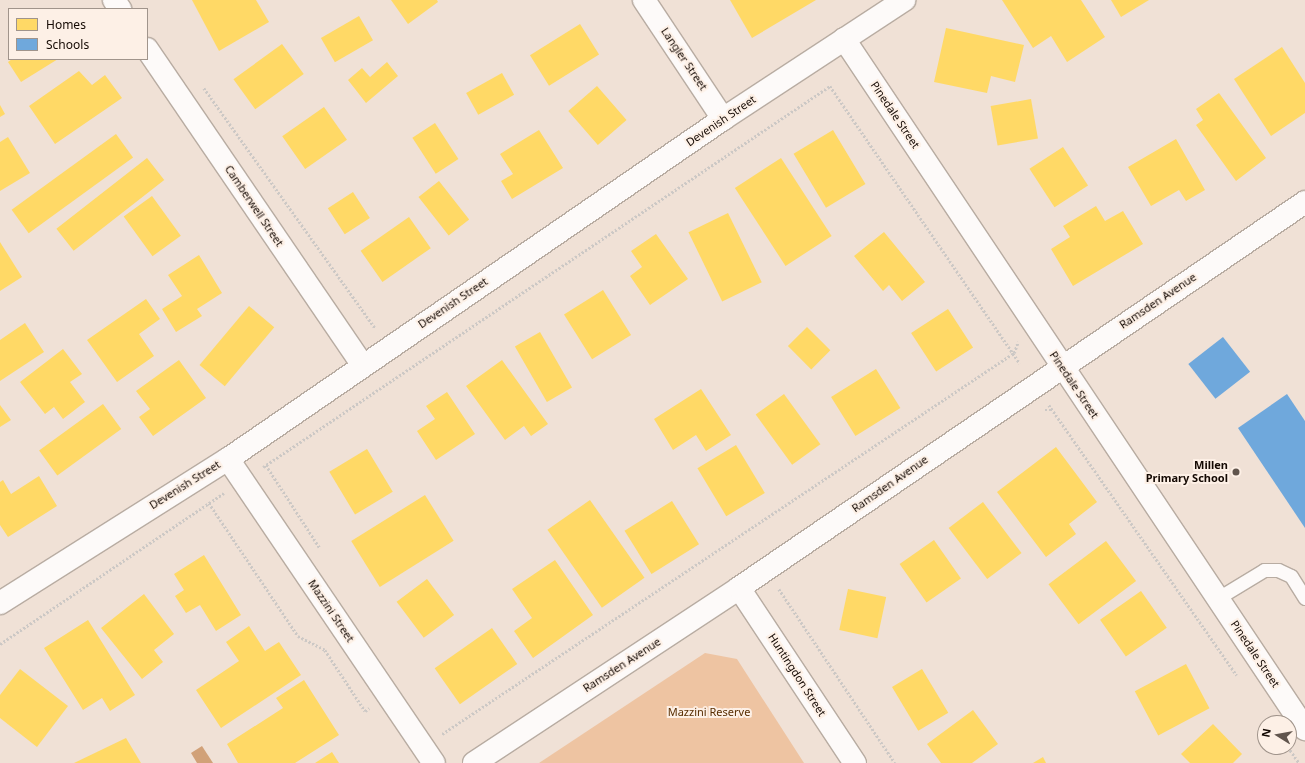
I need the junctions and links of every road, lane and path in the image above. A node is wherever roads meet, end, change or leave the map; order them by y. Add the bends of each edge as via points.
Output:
1 (644, 0) edge
2 (904, 0) edge
3 (844, 39) junction
4 (148, 50) edge
5 (200, 86) dead end
6 (724, 119) junction
7 (1305, 202) edge
8 (1018, 341) dead end
9 (388, 346) junction
10 (1014, 353) junction
11 (1020, 363) dead end
12 (362, 364) junction
13 (1061, 366) junction
14 (406, 371) junction
15 (1047, 403) dead end
16 (228, 458) junction
17 (243, 481) junction
18 (209, 503) junction
19 (739, 588) junction
20 (779, 589) dead end
21 (1218, 598) junction
22 (1305, 598) edge
23 (0, 603) edge
24 (0, 644) edge
25 (1239, 677) dead end
26 (389, 696) junction
27 (1305, 729) edge
28 (429, 755) edge
29 (474, 763) edge
30 (855, 763) edge
31 (895, 763) edge

1 - 6 street, Langler Street
2 - 3 street, Devenish Street
3 - 6 street, Devenish Street
3 - 13 street, Pinedale Street
4 - 12 street, Camberwell Street
5 - 9 path via 206,89
6 - 9 street, Devenish Street
7 - 13 street, Ramsden Avenue
8 - 10 path
9 - 12 street, Devenish Street
9 - 14 path
10 - 11 path
10 - 14 path via 830,86
10 - 28 path
12 - 16 street, Devenish Street
13 - 19 street, Ramsden Avenue
13 - 21 street, Pinedale Street
14 - 17 path
15 - 25 path
16 - 17 street, Mazzini Street
16 - 23 street, Devenish Street
17 - 18 path
17 - 26 street, Mazzini Street
18 - 24 path
18 - 26 path via 298,636 325,650 365,711
19 - 29 street, Ramsden Avenue
19 - 30 street, Huntingdon Street
20 - 31 path
21 - 22 lane via 1264,570 1278,570 1291,576
21 - 27 street, Pinedale Street
26 - 28 street, Mazzini Street

